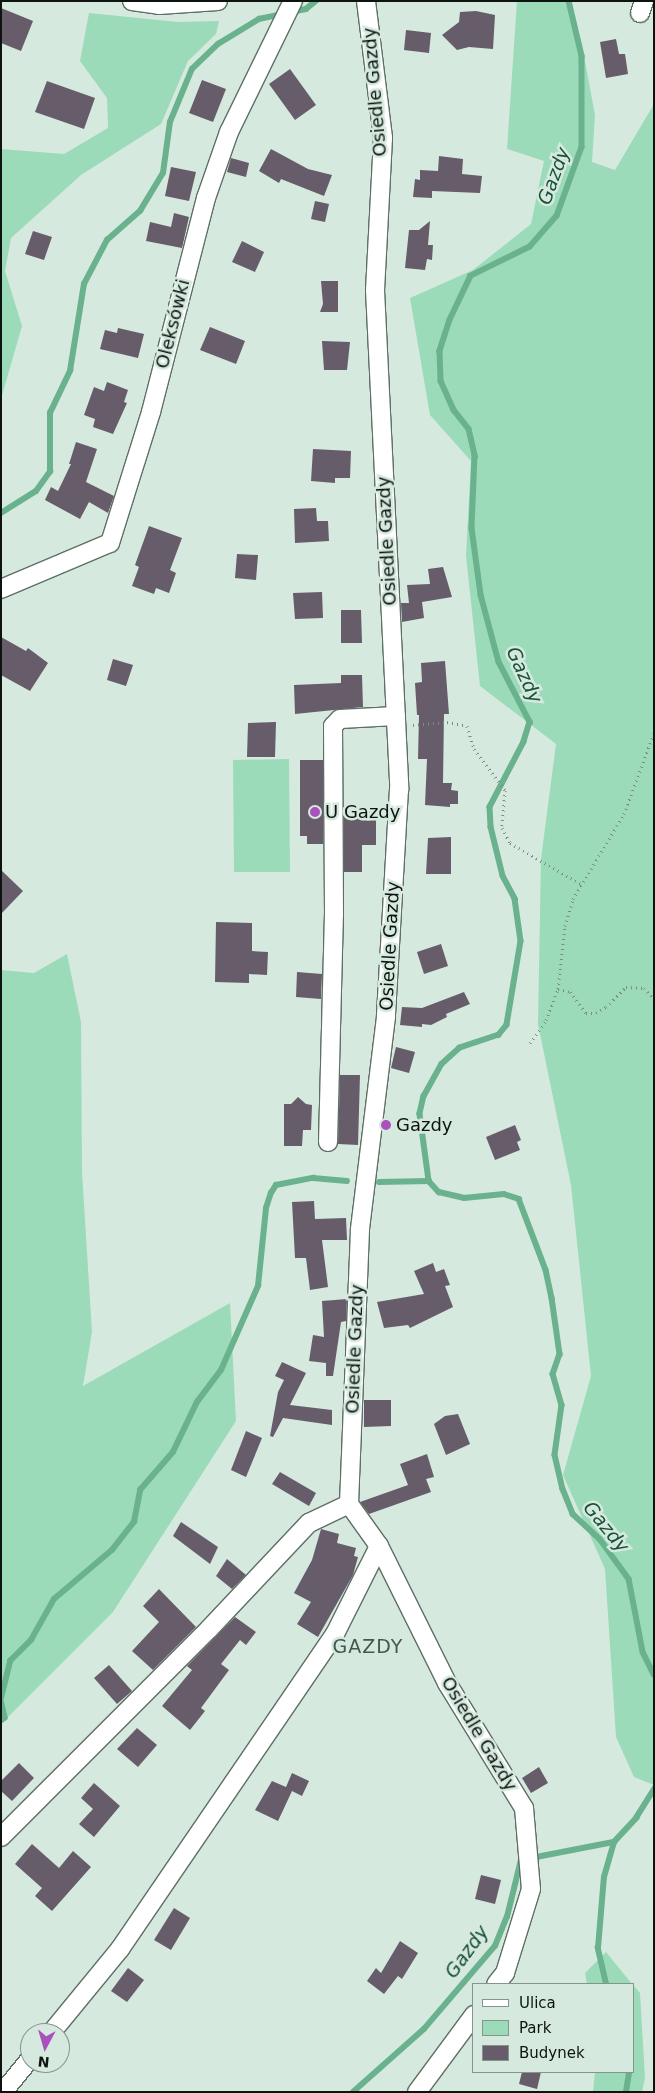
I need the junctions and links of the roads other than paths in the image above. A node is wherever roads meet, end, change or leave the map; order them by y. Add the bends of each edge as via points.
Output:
1 (132, 1) edge
2 (218, 1) edge
3 (293, 1) edge
4 (366, 1) edge
5 (1, 589) edge
6 (396, 716) junction
7 (328, 1142) dead end
8 (349, 1504) junction
9 (379, 1546) junction
10 (1, 1837) edge
11 (497, 1983) edge
12 (472, 2018) edge
13 (59, 2023) edge
14 (20, 2071) edge
15 (3, 2092) edge
16 (417, 2092) edge

1 - 2 street via 159,5
3 - 5 street, Oleksówki via 229,132 206,198 151,412 110,543
4 - 6 street, Osiedle Gazdy via 383,138 375,290
6 - 7 street via 340,719 333,726 334,914
6 - 8 street, Osiedle Gazdy via 399,789 386,1017 360,1230
8 - 9 street, Osiedle Gazdy
8 - 10 street via 310,1523
9 - 11 street, Osiedle Gazdy via 447,1683 524,1808 531,1889 505,1973
9 - 13 street via 335,1634 120,1949
12 - 16 street
14 - 15 street

